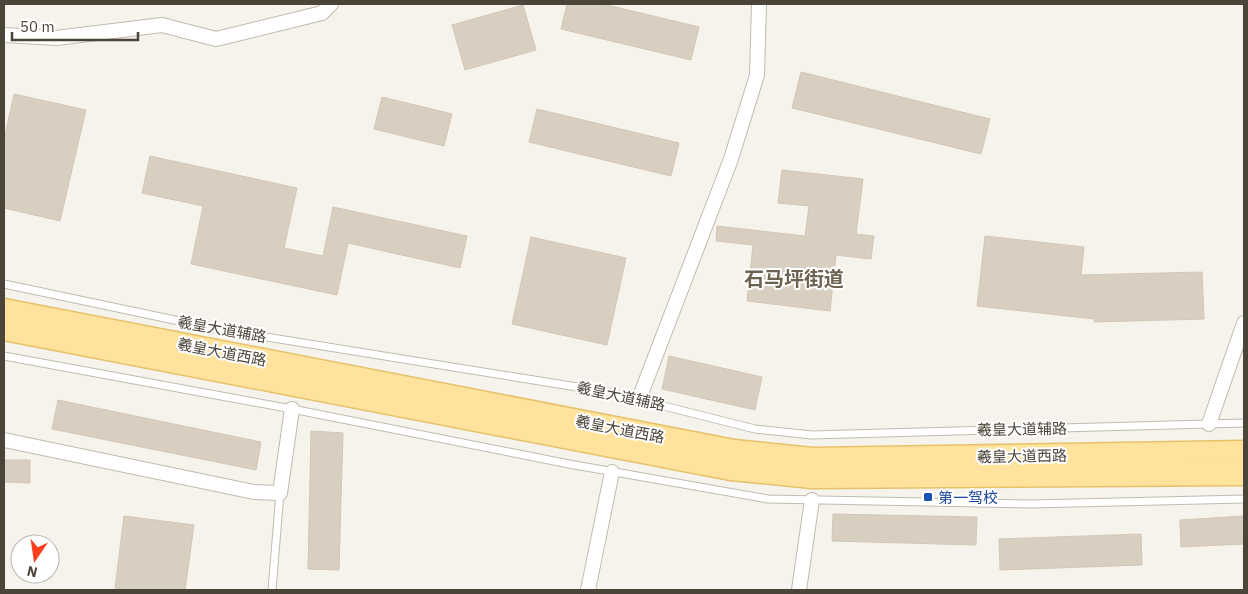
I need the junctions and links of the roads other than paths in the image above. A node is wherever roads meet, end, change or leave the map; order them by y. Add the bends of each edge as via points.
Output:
1 (331, 4) edge
2 (758, 4) edge
3 (4, 35) edge
4 (4, 284) edge
5 (4, 310) edge
6 (1244, 323) edge
7 (4, 329) edge
8 (4, 356) edge
9 (639, 399) junction
10 (292, 409) junction
11 (1244, 423) edge
12 (1209, 424) junction
13 (4, 440) edge
14 (1244, 452) edge
15 (612, 472) junction
16 (1244, 474) edge
17 (280, 493) junction
18 (1244, 499) edge
19 (812, 500) junction
20 (272, 590) edge
21 (588, 590) edge
22 (799, 590) edge

1 - 3 street via 322,13 216,39 162,25 56,38
2 - 9 street via 757,75 731,159
4 - 9 lane, 羲皇大道辅路 via 218,329
5 - 14 main road, 羲皇大道西路 via 743,452 812,459
6 - 12 street
7 - 16 main road, 羲皇大道西路 via 732,469 812,477
8 - 10 lane
9 - 12 lane, 羲皇大道辅路 via 755,429 812,434
10 - 15 lane
10 - 17 street
11 - 12 lane, 羲皇大道辅路
13 - 17 street via 254,492
15 - 19 lane via 768,499
15 - 21 street
17 - 20 lane
18 - 19 lane via 1032,504
19 - 22 street

